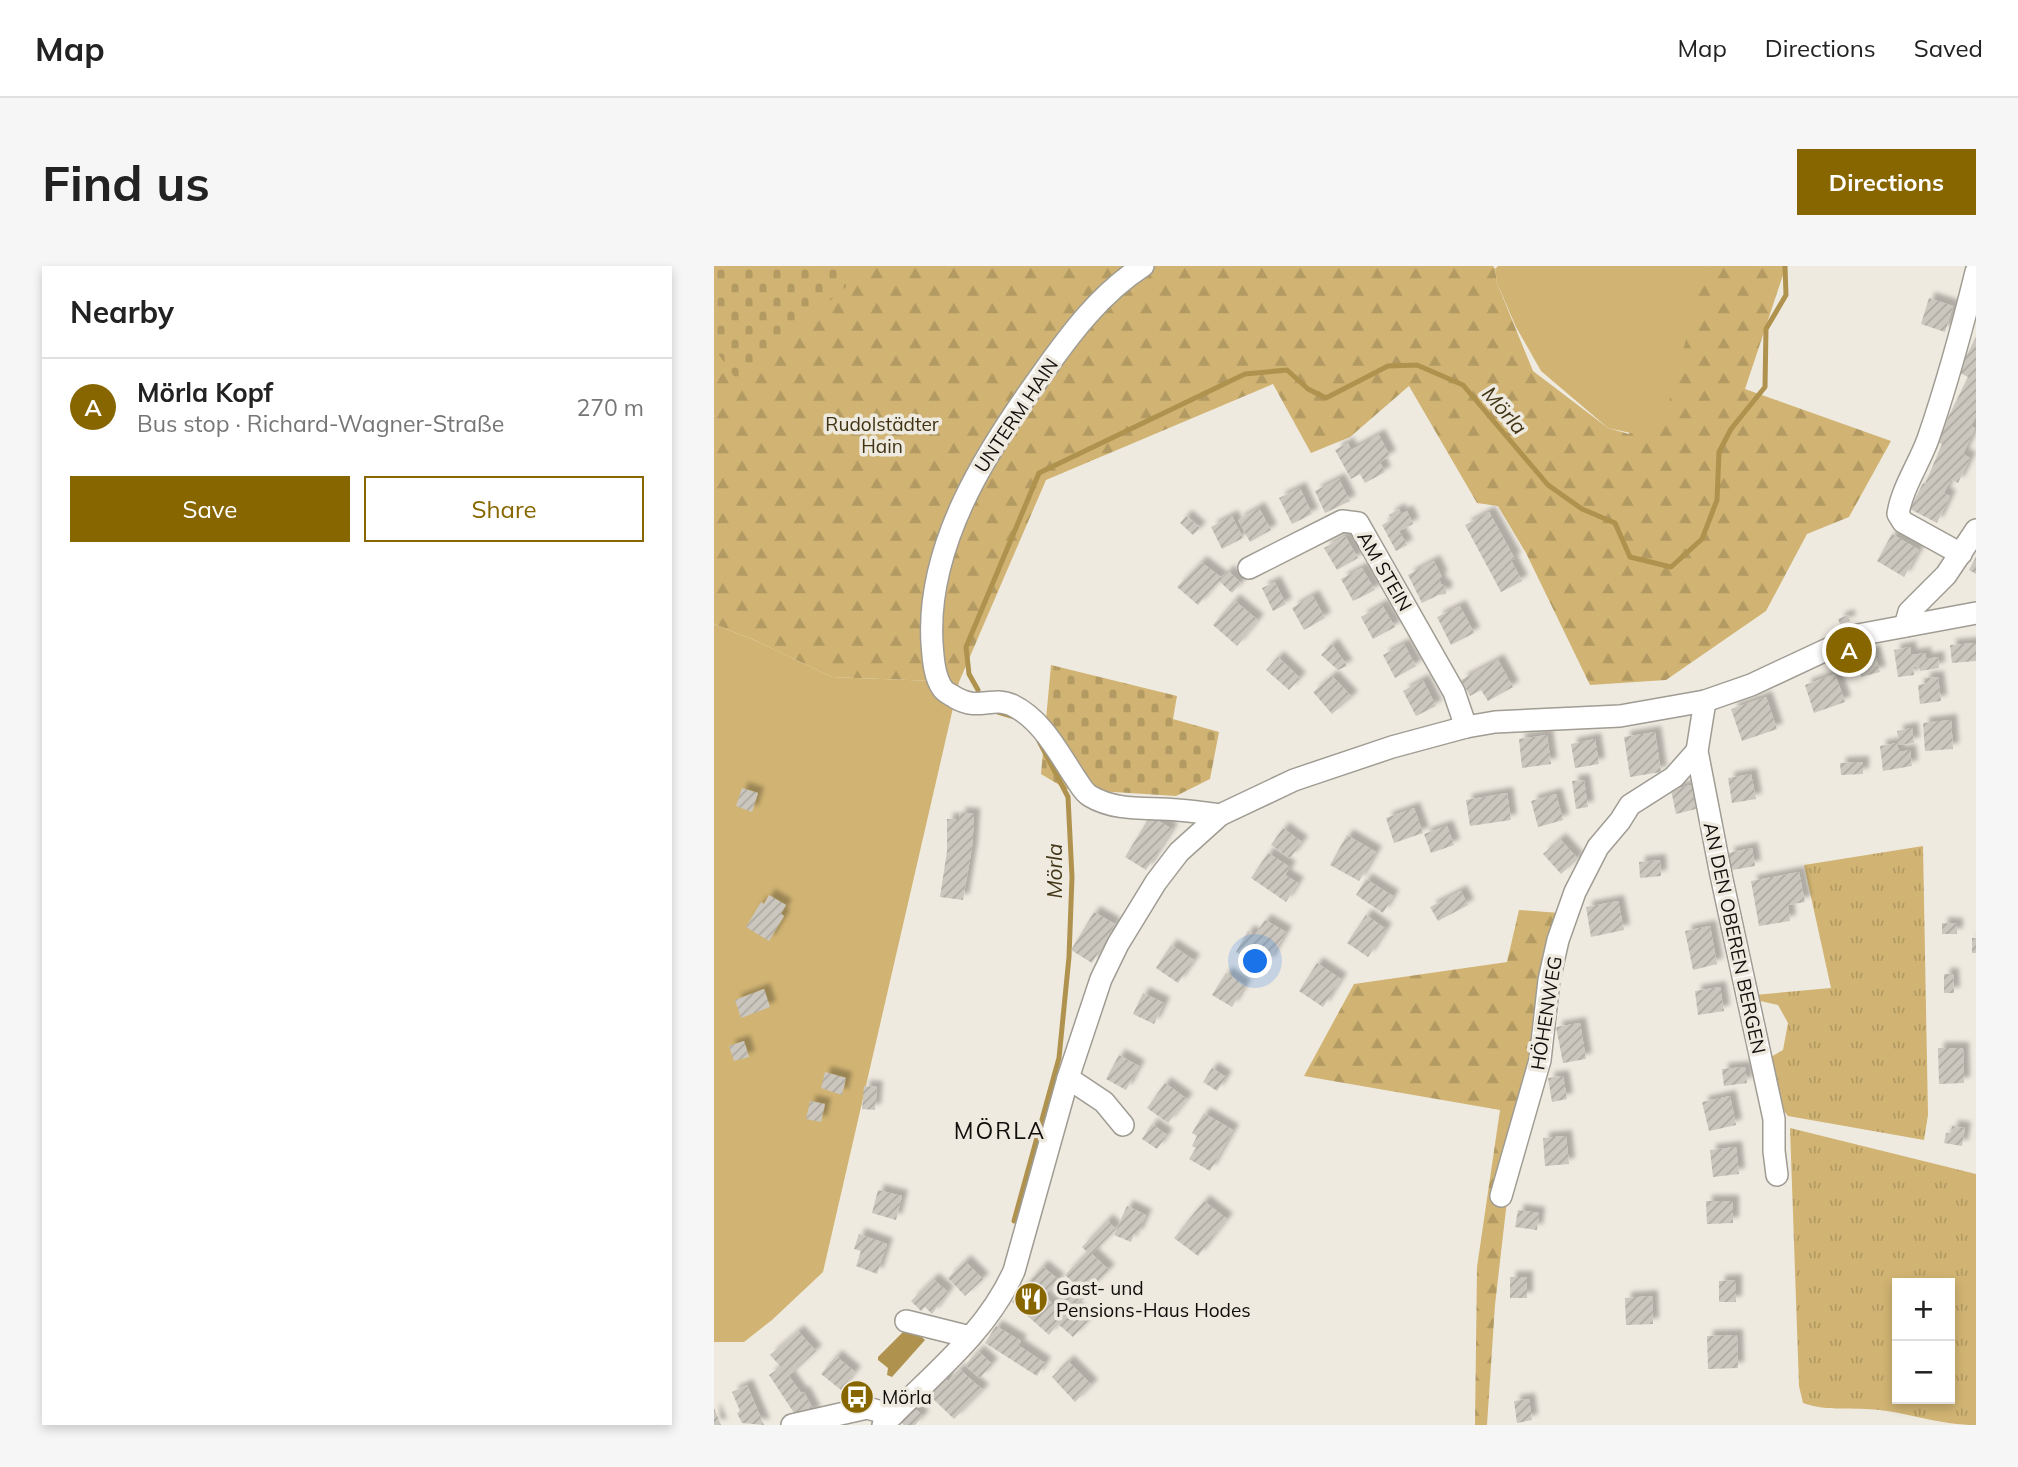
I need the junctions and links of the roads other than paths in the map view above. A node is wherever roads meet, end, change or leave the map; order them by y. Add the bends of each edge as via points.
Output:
1 (1143, 266) edge
2 (1976, 272) edge
3 (1976, 530) edge
4 (1961, 554) junction
5 (1249, 568) dead end
6 (1976, 613) edge
7 (1905, 626) junction
8 (1705, 702) junction
9 (1466, 727) junction
10 (1697, 751) junction
11 (1220, 815) junction
12 (1068, 1078) junction
13 (1123, 1125) dead end
14 (1777, 1175) dead end
15 (1501, 1196) dead end
16 (906, 1321) dead end
17 (970, 1337) junction
18 (888, 1420) edge
19 (830, 1421) edge
20 (792, 1425) edge

1 - 11 street, UNTERM HAIN via 1121,280 1076,328 1010,418 973,481 944,550 934,597 933,658 944,690 967,704 1010,704 1035,720 1087,795 1111,807
2 - 4 street via 1945,390 1898,514 1902,522
3 - 4 street
4 - 7 street via 1909,612
5 - 9 street, AM STEIN via 1342,521 1358,523 1454,692
6 - 7 street
7 - 8 street via 1842,641
8 - 9 street via 1620,716
8 - 10 street, AN DEN OBEREN BERGEN
9 - 11 street via 1328,767
10 - 14 street, AN DEN OBEREN BERGEN via 1774,1119
10 - 15 street, HÖHENWEG via 1674,777 1630,805 1598,847 1575,892 1549,980 1541,1060
11 - 12 street via 1179,852 1118,944 1091,1004
12 - 13 street via 1104,1102
12 - 17 street via 1014,1271 1003,1295
16 - 17 street
17 - 18 street
18 - 19 street via 867,1408
19 - 20 street

